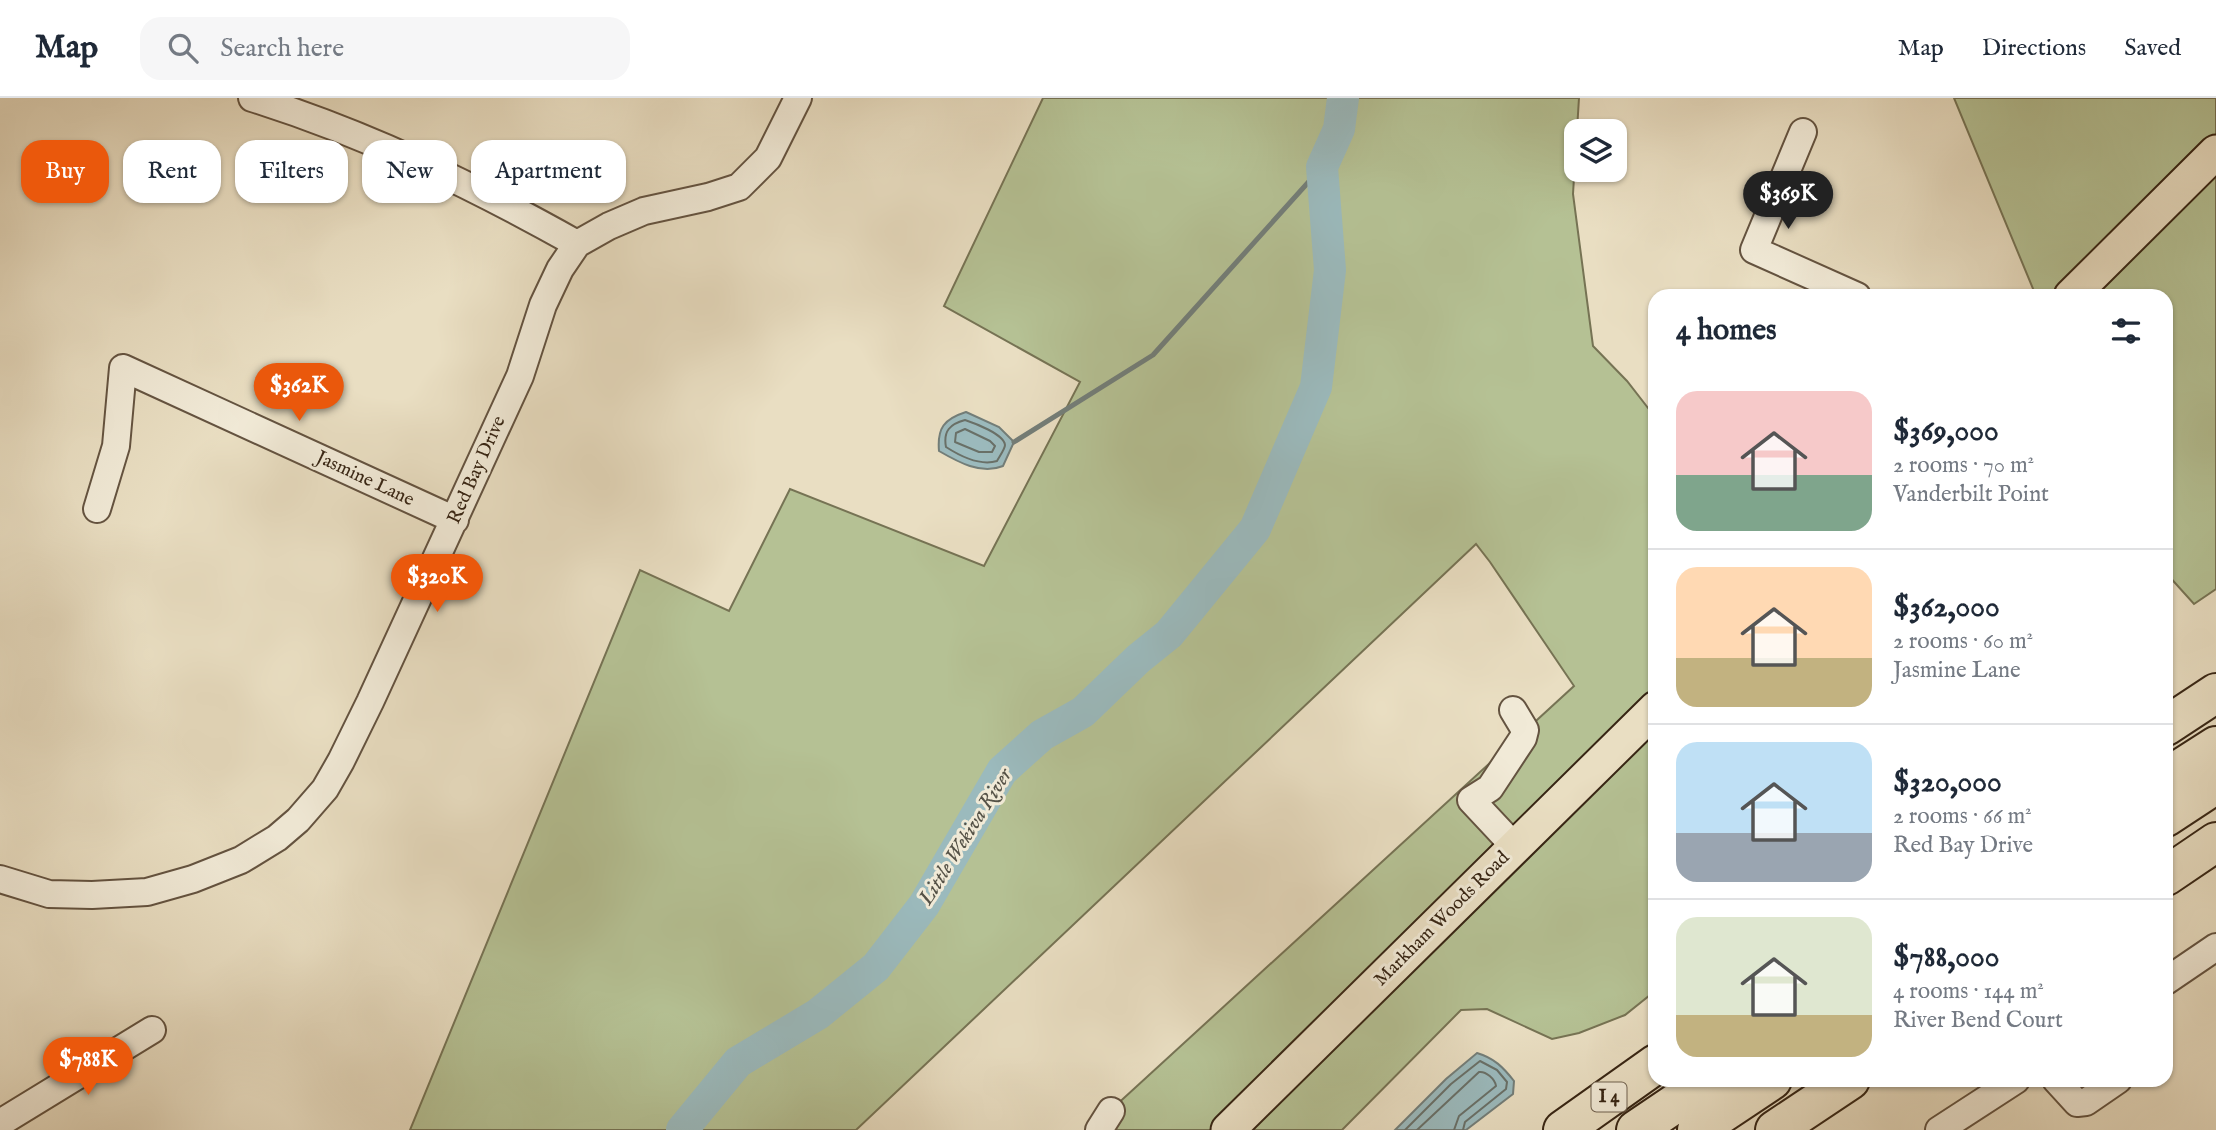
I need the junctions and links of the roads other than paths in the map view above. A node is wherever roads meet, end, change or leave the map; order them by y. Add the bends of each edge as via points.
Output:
1 (252, 98) edge
2 (798, 98) edge
3 (1803, 132) dead end
4 (2216, 152) edge
5 (577, 244) junction
6 (1841, 289) edge
7 (2078, 289) edge
8 (97, 509) dead end
9 (455, 520) junction
10 (2216, 693) edge
11 (1513, 710) dead end
12 (1648, 716) edge
13 (2173, 721) edge
14 (2216, 746) edge
15 (2173, 774) edge
16 (2216, 784) edge
17 (2173, 812) edge
18 (2216, 842) edge
19 (1515, 847) junction
20 (2173, 871) edge
21 (0, 879) edge
22 (2216, 947) edge
23 (2173, 976) edge
24 (152, 1030) dead end
25 (1648, 1070) edge
26 (1700, 1087) edge
27 (1762, 1087) edge
28 (1840, 1087) edge
29 (2005, 1087) edge
30 (2062, 1087) edge
31 (2108, 1087) edge
32 (0, 1123) edge
33 (1228, 1130) edge
34 (1563, 1130) edge
35 (1636, 1130) edge
36 (1697, 1130) edge
37 (1775, 1130) edge
38 (1939, 1130) edge

1 - 5 street via 304,114 444,172
2 - 5 street, Red Bay Drive via 768,158 739,187 644,211
3 - 6 street via 1754,250
4 - 7 main road
5 - 9 street, Red Bay Drive via 543,305 520,376
8 - 9 street, Jasmine Lane via 116,446 123,368
9 - 21 street, Red Bay Drive via 341,761 325,789 277,838 193,879 147,892 49,894
10 - 13 highway
11 - 19 street via 1525,730 1523,738 1490,788 1471,800
12 - 19 main road, Markham Woods Road
14 - 15 highway
16 - 17 highway
18 - 20 highway
19 - 33 main road, Markham Woods Road
22 - 23 street
24 - 32 street
25 - 34 highway, I 4
26 - 35 highway
27 - 36 highway
28 - 37 highway
29 - 38 street
30 - 31 street via 2077,1103

